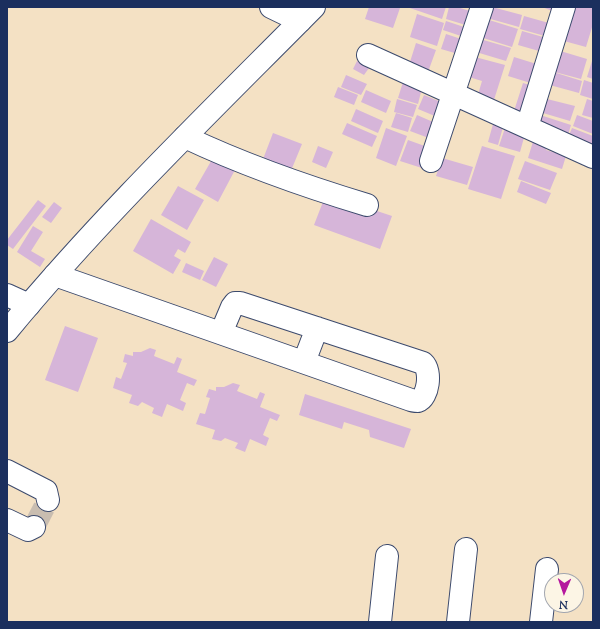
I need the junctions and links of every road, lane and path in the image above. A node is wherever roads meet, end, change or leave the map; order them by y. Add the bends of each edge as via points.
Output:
1 (271, 7) edge
2 (482, 7) edge
3 (564, 7) edge
4 (307, 14) edge
5 (368, 55) dead end
6 (453, 94) junction
7 (527, 128) junction
8 (184, 137) junction
9 (593, 157) edge
10 (431, 161) dead end
11 (366, 205) dead end
12 (55, 274) junction
13 (7, 295) edge
14 (29, 305) junction
15 (316, 328) junction
16 (7, 331) edge
17 (221, 333) junction
18 (304, 362) junction
19 (7, 471) edge
20 (48, 500) dead end
21 (7, 520) edge
22 (34, 527) dead end
23 (466, 549) dead end
24 (388, 556) dead end
25 (547, 568) dead end
26 (380, 622) edge
27 (458, 622) edge
28 (541, 622) edge

1 - 4 street
2 - 6 street
3 - 7 street
4 - 8 street
5 - 6 street
6 - 7 street
6 - 10 street
7 - 9 street
8 - 11 street via 299,184
8 - 12 street
12 - 14 street
12 - 17 street
13 - 14 street
14 - 16 street
15 - 17 street via 235,303
15 - 18 street
15 - 18 street via 424,363 429,372 423,397 418,401 411,400
17 - 18 street
19 - 20 street via 46,491
21 - 22 street via 28,530
23 - 27 street
24 - 26 street
25 - 28 street

